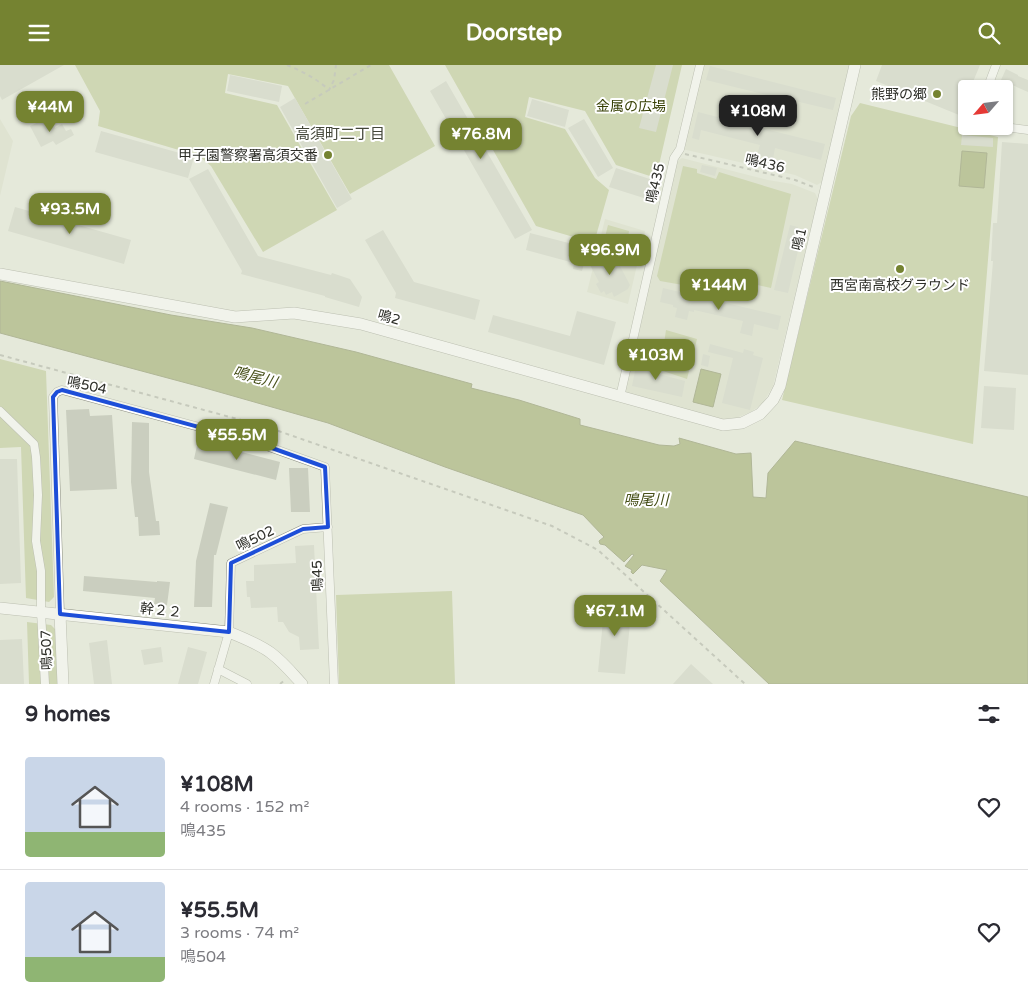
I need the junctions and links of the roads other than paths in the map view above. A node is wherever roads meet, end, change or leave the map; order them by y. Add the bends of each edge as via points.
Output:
1 (700, 65) edge
2 (856, 65) edge
3 (996, 65) edge
4 (990, 80) edge
5 (1013, 128) edge
6 (1028, 130) edge
7 (0, 274) edge
8 (620, 397) junction
9 (0, 411) edge
10 (760, 413) joint
11 (326, 467) joint
12 (328, 527) junction
13 (0, 608) edge
14 (41, 612) junction
15 (60, 614) junction
16 (229, 632) junction
17 (218, 669) junction
18 (45, 684) edge
19 (63, 684) edge
20 (214, 684) edge
21 (247, 684) edge
22 (302, 684) edge
23 (334, 684) edge

1 - 8 street, 鳴435 via 680,149 674,158
2 - 10 street, 鳴1 via 780,386 773,400
3 - 4 street
5 - 6 street
7 - 8 street, 鳴2 via 235,317 294,313 361,324
8 - 10 street, 鳴2 via 723,425 742,423
9 - 14 street via 34,444
11 - 12 street, 鳴45
11 - 15 street, 鳴504 via 258,443 62,390 56,393 53,397
12 - 16 street, 鳴502 via 303,529 231,563
12 - 23 street, 鳴45
13 - 14 street, 幹２２
14 - 15 street, 幹２２
14 - 18 street
15 - 16 street, 幹２２
15 - 19 street, 鳴507
16 - 17 street
16 - 22 street, 幹２２ via 271,653
17 - 20 street
17 - 21 street

